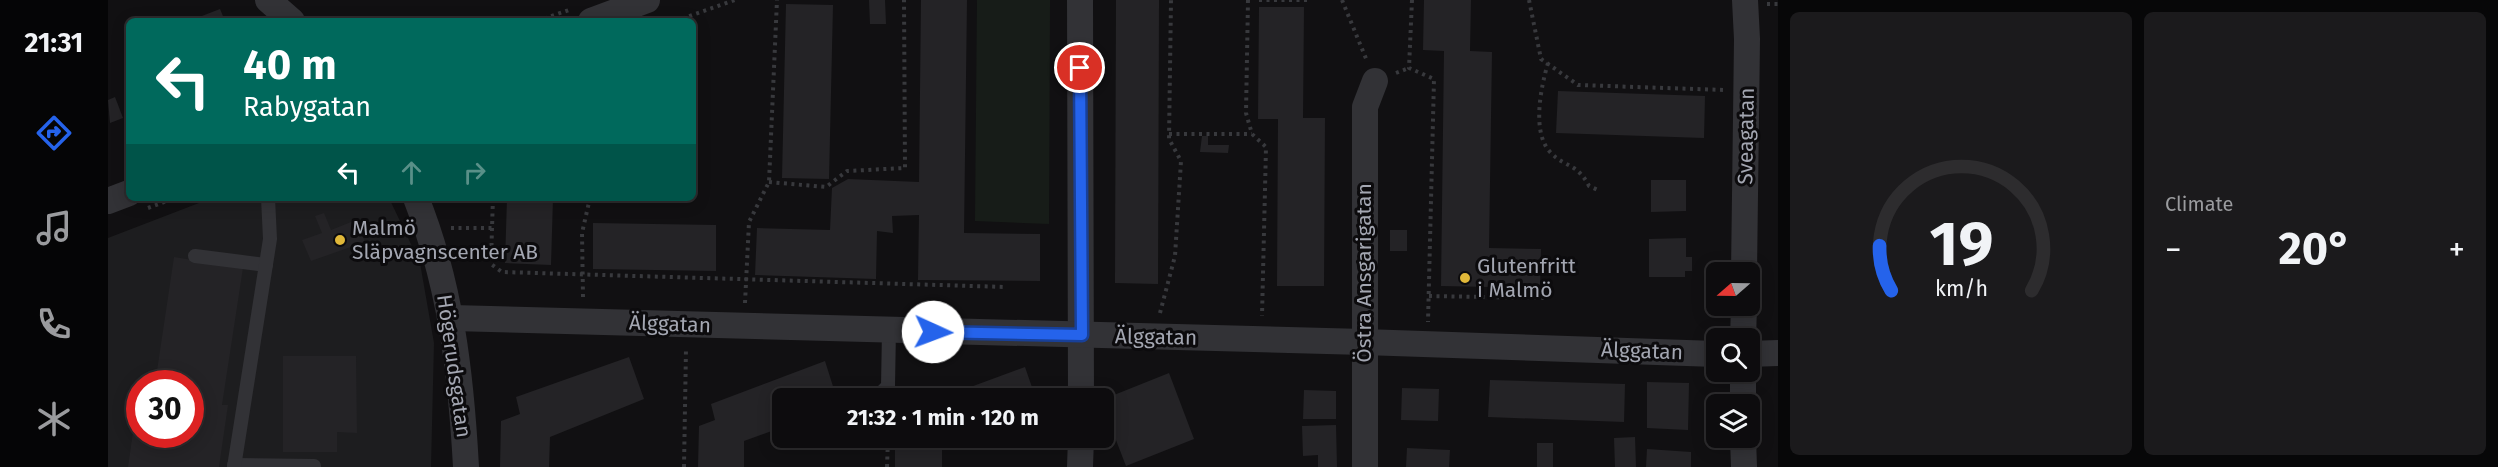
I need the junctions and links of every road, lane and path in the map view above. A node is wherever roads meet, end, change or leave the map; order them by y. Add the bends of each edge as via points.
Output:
1 (268, 0) edge
2 (647, 0) edge
3 (735, 0) edge
4 (777, 0) edge
5 (904, 0) edge
6 (1080, 0) edge
7 (1171, 0) edge
8 (1248, 0) edge
9 (1259, 0) edge
10 (1308, 0) edge
11 (1342, 0) edge
12 (1412, 0) edge
13 (1528, 0) edge
14 (1745, 0) edge
15 (289, 18) edge
16 (599, 18) edge
17 (684, 18) edge
18 (1548, 63) junction
19 (1375, 81) joint
20 (1746, 91) junction
21 (1169, 134) junction
22 (1252, 135) junction
23 (769, 182) junction
24 (1598, 190) dead end
25 (126, 194) edge
26 (108, 201) edge
27 (268, 201) edge
28 (417, 201) edge
29 (493, 201) edge
30 (589, 201) edge
31 (428, 228) junction
32 (492, 228) junction
33 (195, 256) dead end
34 (1744, 262) edge
35 (266, 265) junction
36 (582, 274) junction
37 (746, 280) junction
38 (1005, 287) dead end
39 (1429, 296) junction
40 (1544, 297) dead end
41 (452, 318) junction
42 (583, 322) junction
43 (686, 325) junction
44 (743, 326) junction
45 (889, 330) junction
46 (1082, 335) junction
47 (1152, 337) junction
48 (1262, 340) junction
49 (1364, 342) junction
50 (1428, 344) junction
51 (1778, 353) edge
52 (1706, 354) edge
53 (1760, 354) edge
54 (886, 388) edge
55 (1081, 388) edge
56 (888, 448) edge
57 (1081, 448) edge
58 (1743, 448) edge
59 (234, 466) edge
60 (314, 466) edge
61 (466, 467) edge
62 (684, 467) edge
63 (887, 467) edge
64 (1080, 467) edge
65 (1365, 467) edge
66 (1744, 467) edge

1 - 15 street
2 - 16 street
3 - 17 path
4 - 23 path
5 - 23 path via 905,168 848,171 826,187
6 - 46 street
7 - 21 path
8 - 22 path via 1246,113
9 - 10 path
11 - 19 path
12 - 39 path via 1409,68 1434,79
13 - 18 path via 1541,59
14 - 20 street, Sveagatan
18 - 20 path via 1578,85
18 - 24 path via 1541,87 1539,127 1550,152 1582,173 1589,186
19 - 49 street, Östra Ansgarigatan via 1365,107
20 - 34 street, Sveagatan
21 - 22 path
21 - 47 path via 1181,161 1179,206 1172,272
22 - 48 path via 1266,147
23 - 37 path via 749,222
25 - 26 street
27 - 35 lane via 270,239
28 - 31 street, Högerudsgatan
29 - 32 path
30 - 36 path via 582,233
31 - 32 path
31 - 41 street, Högerudsgatan
32 - 36 path via 491,264 502,272
33 - 35 lane
35 - 59 lane
36 - 37 path
36 - 42 path
37 - 38 path
37 - 44 path
39 - 40 path
39 - 50 path
41 - 42 street, Älggatan
41 - 61 street, Högerudsgatan via 462,392
42 - 43 street, Älggatan
43 - 44 street, Älggatan
43 - 62 path
44 - 45 street, Älggatan
45 - 46 street, Älggatan
45 - 54 lane
46 - 47 street, Älggatan
46 - 55 street
47 - 48 street, Älggatan
48 - 49 street, Älggatan
49 - 50 street, Älggatan
49 - 65 street, Östra Ansgarigatan
50 - 52 street, Älggatan
51 - 53 street
56 - 63 path
57 - 64 street
58 - 66 street
59 - 60 lane

